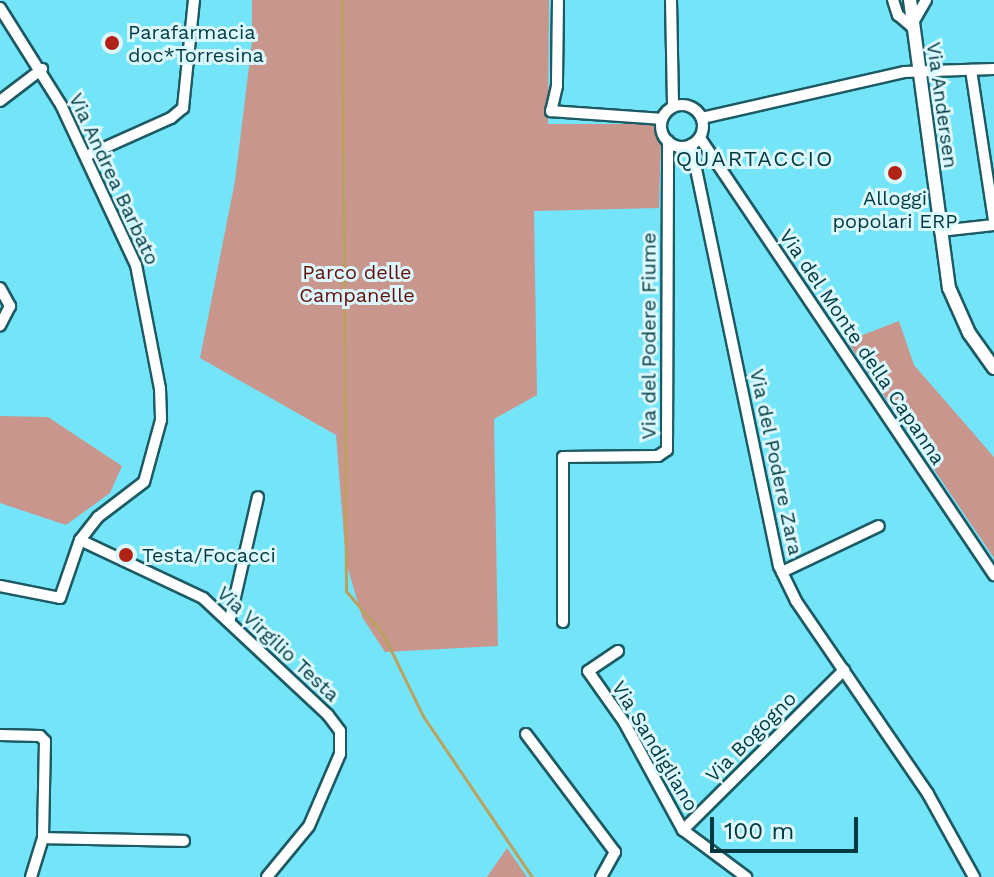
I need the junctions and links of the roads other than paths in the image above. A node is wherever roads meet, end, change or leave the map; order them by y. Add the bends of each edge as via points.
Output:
1 (194, 0) edge
2 (558, 0) edge
3 (671, 0) edge
4 (893, 0) edge
5 (910, 0) edge
6 (926, 0) edge
7 (0, 8) edge
8 (911, 26) junction
9 (42, 69) junction
10 (994, 69) edge
11 (971, 70) junction
12 (916, 71) junction
13 (0, 101) edge
14 (673, 106) junction
15 (702, 118) junction
16 (662, 119) junction
17 (668, 141) junction
18 (695, 142) junction
19 (86, 156) junction
20 (994, 222) edge
21 (940, 231) junction
22 (0, 288) edge
23 (0, 326) edge
24 (994, 368) edge
25 (258, 497) dead end
26 (879, 526) dead end
27 (80, 540) junction
28 (782, 572) junction
29 (994, 575) edge
30 (0, 586) edge
31 (230, 619) junction
32 (563, 622) dead end
33 (618, 651) dead end
34 (844, 670) junction
35 (526, 734) dead end
36 (0, 735) edge
37 (683, 830) junction
38 (43, 838) junction
39 (184, 841) dead end
40 (31, 877) edge
41 (267, 877) edge
42 (601, 877) edge
43 (746, 877) edge
44 (974, 877) edge

1 - 19 street via 183,108
2 - 16 street via 557,86 551,111
3 - 14 street
4 - 8 street, Via Andersen via 898,15
5 - 8 street, Via Andersen
6 - 8 street, Via Andersen
7 - 9 street, Via Andrea Barbato
8 - 12 street, Via Andersen
9 - 13 street
9 - 19 street, Via Andrea Barbato
10 - 11 street
11 - 12 street
11 - 20 street
12 - 15 street
12 - 21 street, Via Andersen
14 - 15 street via 690,106
14 - 16 street
15 - 18 street
16 - 17 street
17 - 18 street
17 - 32 street, Via del Podere Fiume via 667,450 658,456 563,457
18 - 28 street, Via del Podere Zara
18 - 29 street, Via del Monte della Capanna
19 - 27 street, Via Andrea Barbato via 140,276 162,413 141,486 98,517
20 - 21 street
21 - 24 street, Via Andersen via 956,309
22 - 23 street via 10,306
25 - 31 street
26 - 28 street
27 - 30 street via 60,598
27 - 31 street, Via Virgilio Testa via 162,575
28 - 34 street, Via del Podere Zara
31 - 41 street, Via Virgilio Testa via 340,731 340,754 315,815
33 - 37 street, Via Sandigliano via 588,671 624,722
34 - 37 street, Via Bogogno
34 - 44 street, Via del Podere Zara via 920,782
35 - 42 street via 615,852
36 - 38 street via 44,739
37 - 43 street
38 - 39 street
38 - 40 street

